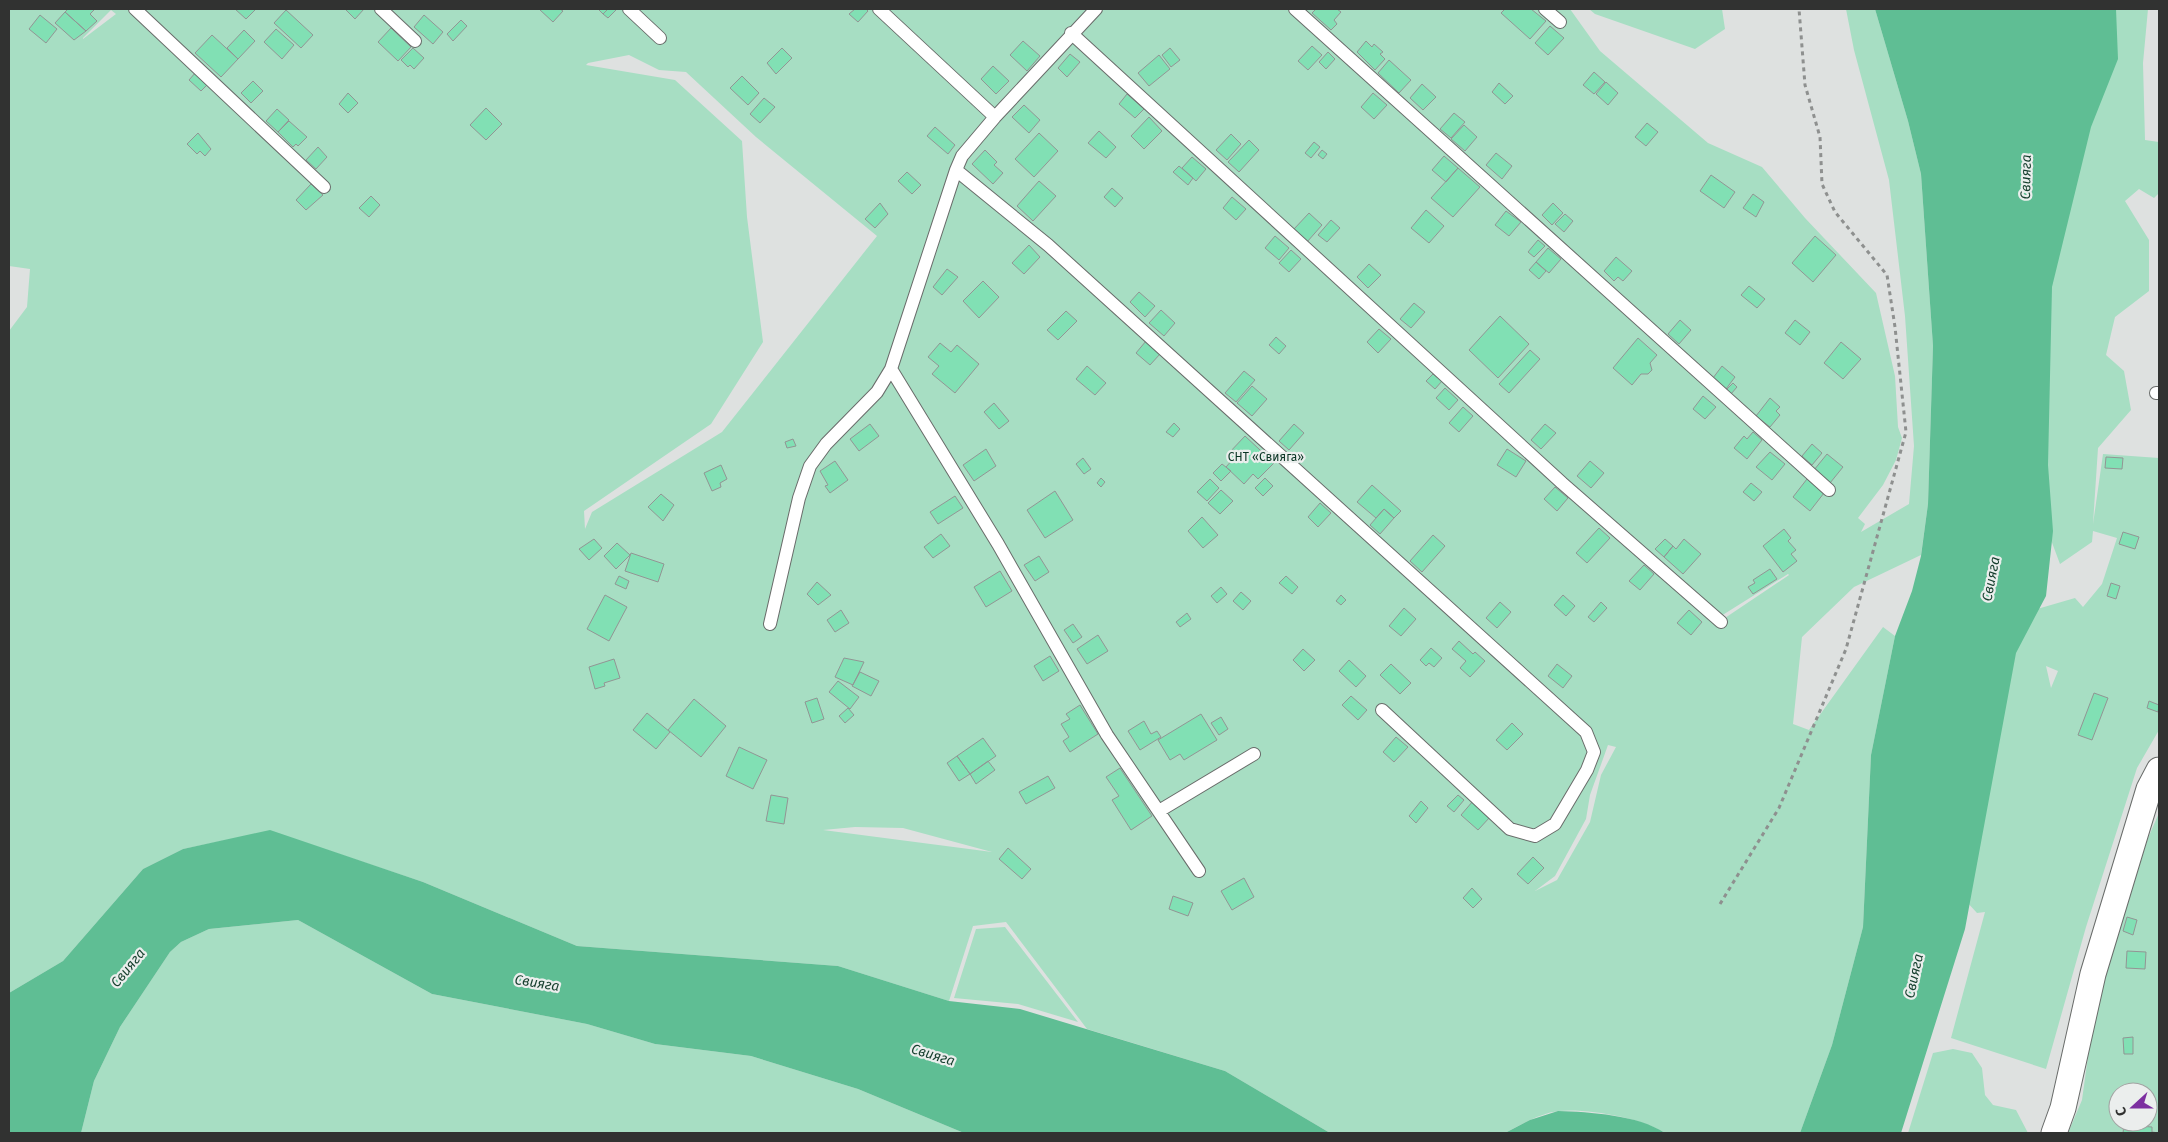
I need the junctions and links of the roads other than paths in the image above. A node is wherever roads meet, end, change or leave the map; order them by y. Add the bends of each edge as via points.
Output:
1 (135, 9) edge
2 (381, 9) edge
3 (629, 9) edge
4 (879, 9) edge
5 (1096, 9) edge
6 (1295, 9) edge
7 (1544, 9) edge
8 (1560, 22) dead end
9 (1071, 34) junction
10 (660, 38) dead end
11 (415, 40) dead end
12 (995, 117) junction
13 (956, 170) junction
14 (324, 187) dead end
15 (891, 369) junction
16 (1829, 490) dead end
17 (1721, 622) dead end
18 (770, 624) dead end
19 (1382, 710) dead end
20 (1254, 754) dead end
21 (2159, 770) edge
22 (1159, 812) junction
23 (1199, 871) dead end
24 (2054, 1133) edge

1 - 14 lane
2 - 11 lane
3 - 10 lane
4 - 12 lane
5 - 9 lane
6 - 16 lane
7 - 8 lane
9 - 12 lane
9 - 17 lane via 1554,476
12 - 13 lane via 962,156
13 - 15 lane
13 - 19 lane via 1048,245 1586,732 1594,752 1588,770 1556,824 1534,836 1510,829
15 - 18 lane via 877,392 826,444 810,466 799,498
15 - 22 lane via 998,544 1108,735
20 - 22 lane
21 - 24 street via 2149,790 2093,974 2063,1108
22 - 23 lane

